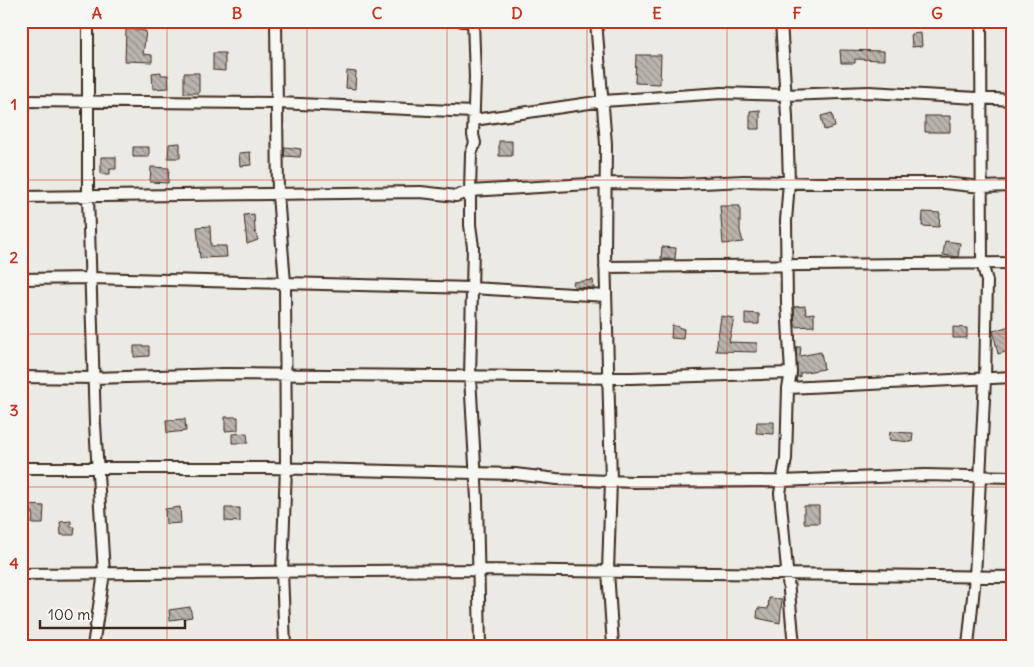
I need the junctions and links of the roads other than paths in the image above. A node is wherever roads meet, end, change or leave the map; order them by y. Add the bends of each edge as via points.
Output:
1 (88, 21) edge
2 (276, 21) edge
3 (462, 21) edge
4 (473, 21) edge
5 (596, 21) edge
6 (781, 21) edge
7 (981, 21) edge
8 (786, 95) junction
9 (982, 100) junction
10 (1013, 100) edge
11 (21, 101) edge
12 (603, 101) junction
13 (87, 102) junction
14 (278, 103) junction
15 (473, 116) junction
16 (789, 182) junction
17 (606, 183) junction
18 (1013, 186) edge
19 (982, 187) junction
20 (470, 191) junction
21 (278, 195) junction
22 (88, 196) junction
23 (21, 197) edge
24 (982, 263) junction
25 (1013, 263) edge
26 (787, 265) junction
27 (605, 267) junction
28 (21, 278) edge
29 (91, 278) junction
30 (285, 283) junction
31 (472, 288) junction
32 (606, 296) junction
33 (791, 373) junction
34 (287, 374) junction
35 (21, 377) edge
36 (470, 377) junction
37 (1013, 377) edge
38 (94, 378) junction
39 (609, 378) junction
40 (985, 379) junction
41 (788, 388) junction
42 (21, 468) edge
43 (286, 468) junction
44 (98, 469) junction
45 (475, 473) junction
46 (979, 476) junction
47 (1013, 477) edge
48 (782, 480) junction
49 (611, 481) junction
50 (478, 570) junction
51 (608, 571) junction
52 (282, 572) junction
53 (104, 573) junction
54 (21, 574) edge
55 (788, 574) junction
56 (975, 577) junction
57 (1013, 577) edge
58 (93, 646) edge
59 (285, 646) edge
60 (480, 646) edge
61 (614, 646) edge
62 (794, 646) edge
63 (968, 646) edge

1 - 13 street
2 - 14 street
3 - 4 street
4 - 15 street via 476,77
5 - 12 street
6 - 8 street
7 - 9 street
8 - 9 street via 869,92
8 - 12 street via 722,93
8 - 16 street
9 - 10 street
9 - 19 street
11 - 13 street
12 - 15 street
12 - 17 street
13 - 14 street
13 - 22 street
14 - 15 street
14 - 21 street
15 - 20 street via 475,143 471,154
16 - 17 street
16 - 19 street via 944,183
16 - 26 street
17 - 20 street
17 - 27 street
18 - 19 street
19 - 24 street
20 - 21 street via 456,196 421,192
20 - 31 street
21 - 22 street
21 - 30 street
22 - 23 street
22 - 29 street
24 - 25 street
24 - 26 street
24 - 40 street via 987,282
26 - 27 street
26 - 33 street
27 - 32 street
28 - 29 street
29 - 30 street
29 - 38 street
30 - 31 street
30 - 34 street
31 - 32 street
31 - 36 street
32 - 39 street
33 - 39 street
33 - 41 street
34 - 36 street
34 - 38 street
34 - 43 street
35 - 38 street
36 - 39 street
36 - 45 street
37 - 40 street
38 - 44 street
39 - 49 street
40 - 41 street
40 - 46 street
41 - 48 street via 786,459
42 - 44 street
43 - 44 street
43 - 45 street
43 - 52 street
44 - 53 street
45 - 49 street
45 - 50 street
46 - 47 street
46 - 48 street
46 - 56 street
48 - 49 street
48 - 55 street via 781,522
49 - 51 street
50 - 51 street
50 - 52 street
50 - 60 street
51 - 55 street
51 - 61 street
52 - 53 street
52 - 59 street
53 - 54 street
53 - 58 street
55 - 56 street
55 - 62 street
56 - 57 street
56 - 63 street

